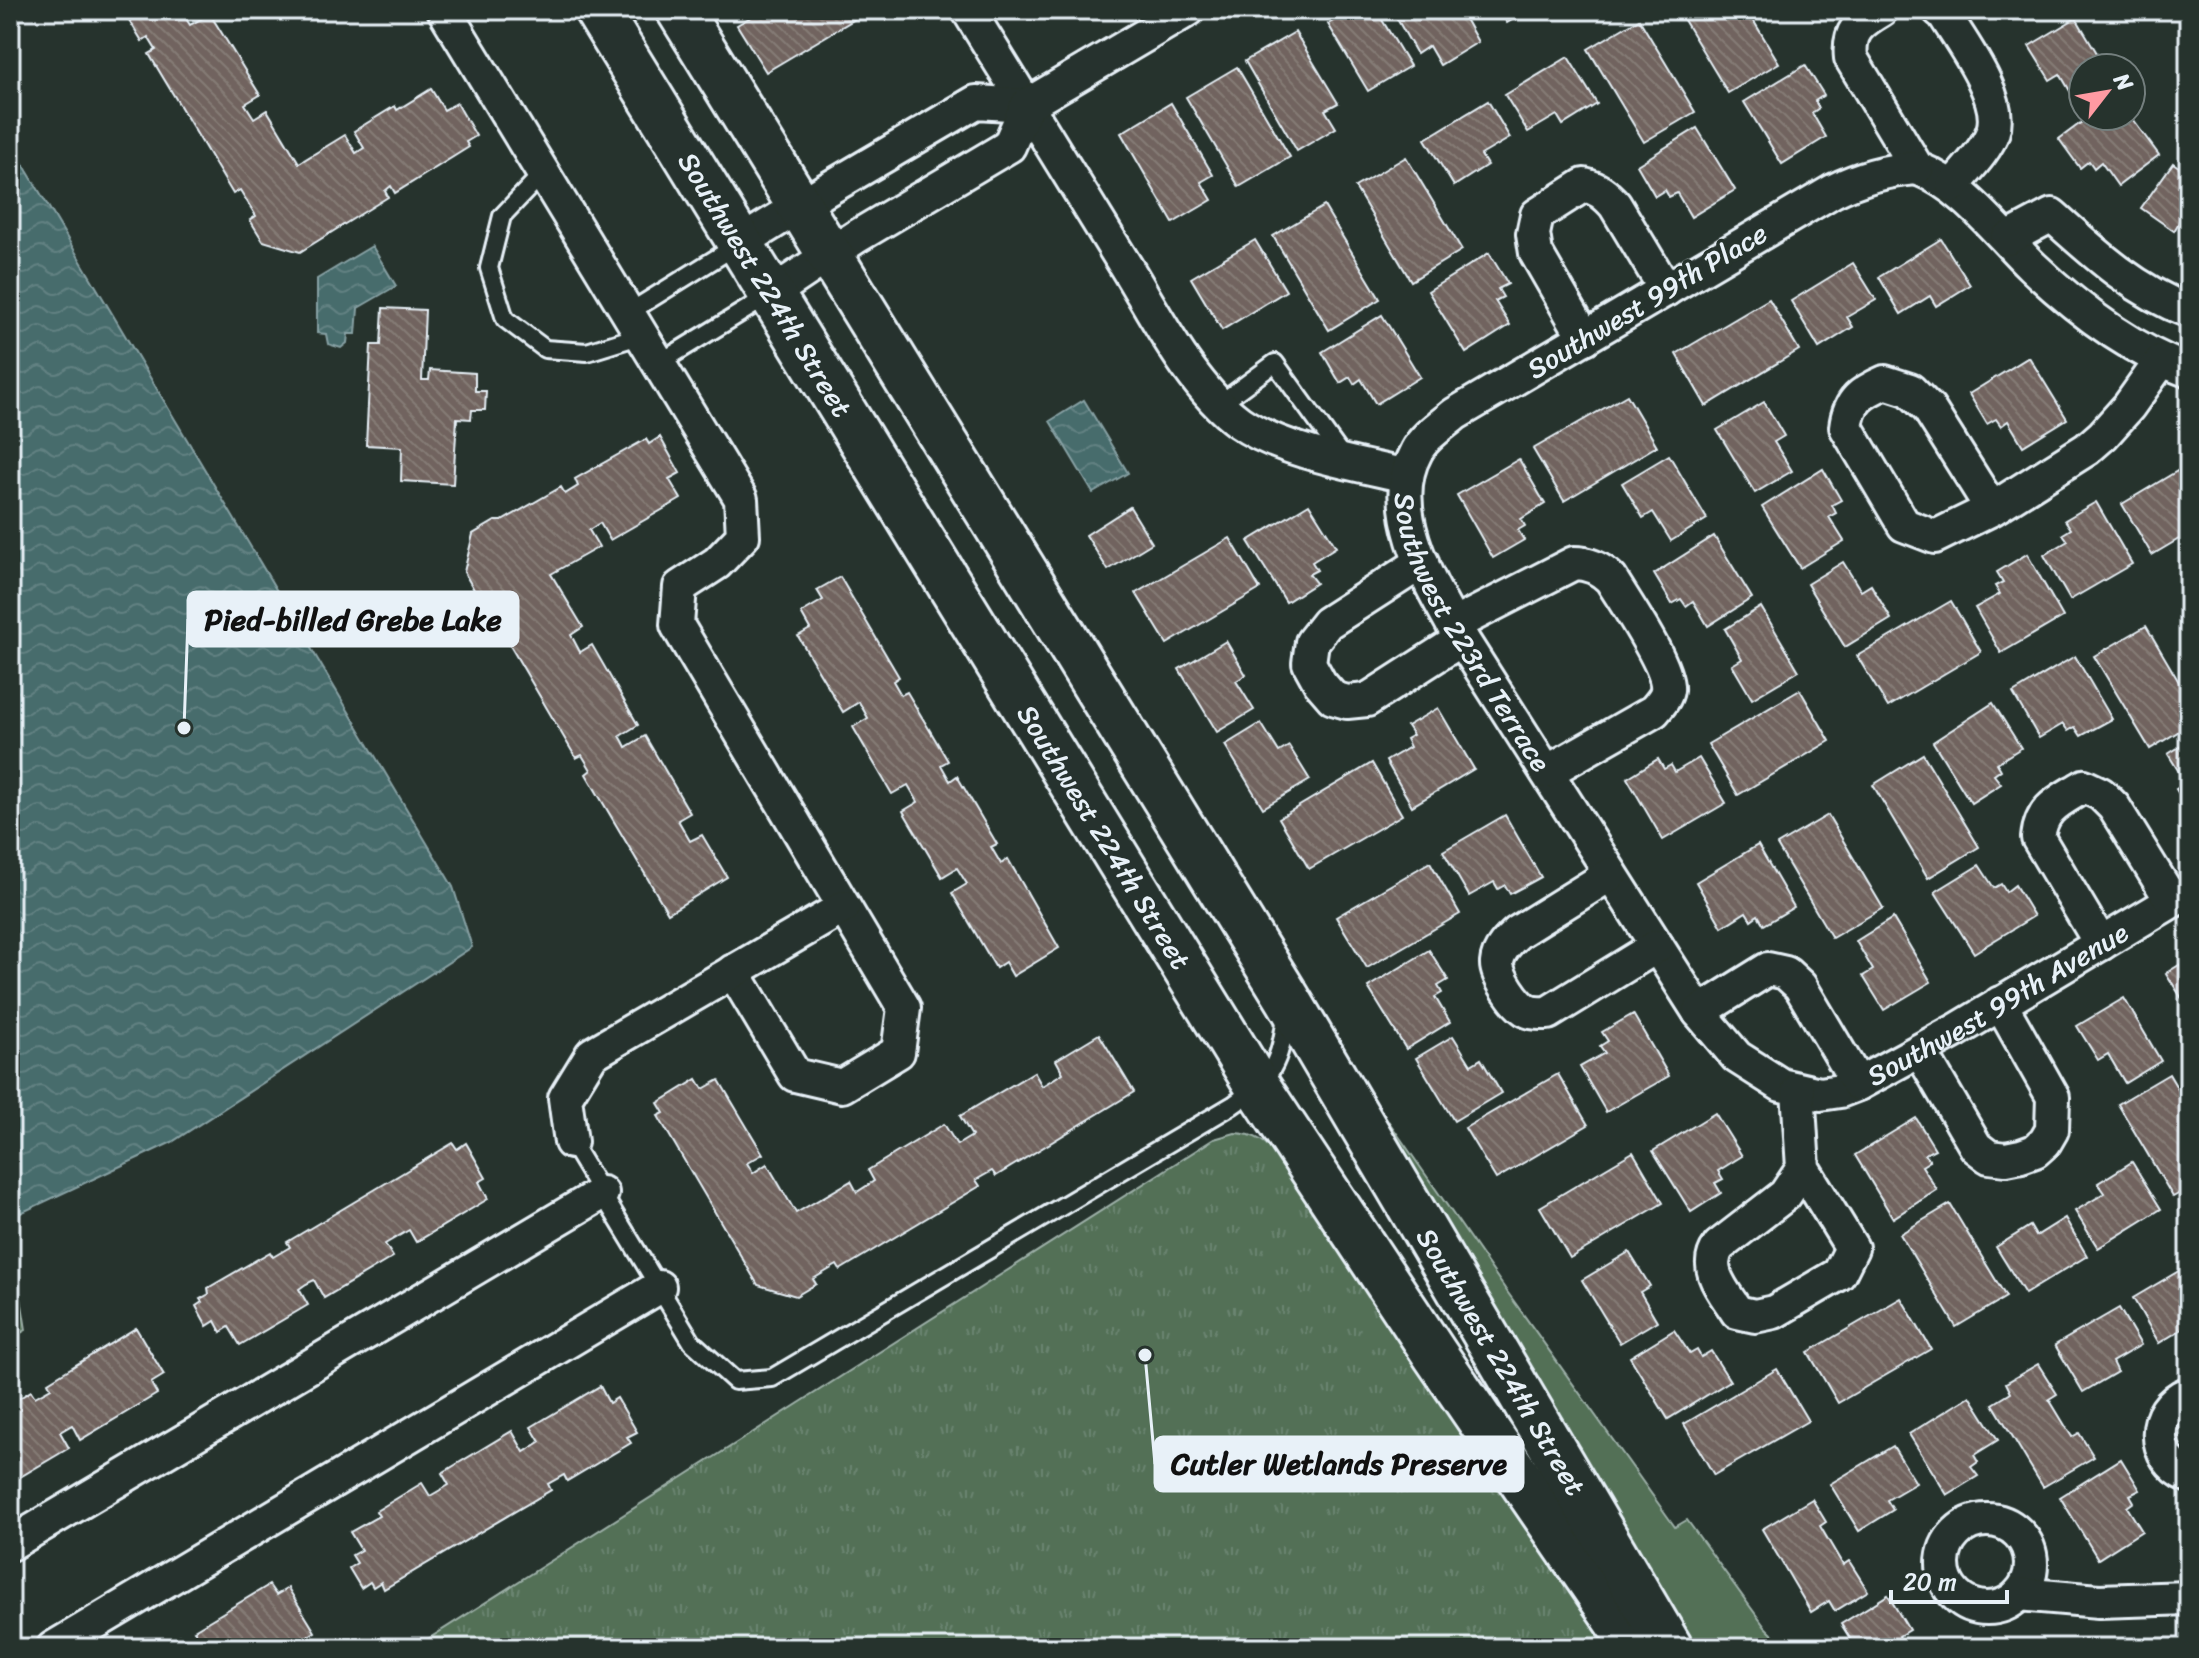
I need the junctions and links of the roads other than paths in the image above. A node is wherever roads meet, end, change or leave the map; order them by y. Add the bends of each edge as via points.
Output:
1 (444, 10) edge
2 (597, 10) edge
3 (679, 10) edge
4 (968, 10) edge
5 (1188, 10) edge
6 (1881, 10) edge
7 (1939, 10) edge
8 (1027, 105) junction
9 (1917, 168) junction
10 (543, 173) junction
11 (1953, 186) junction
12 (800, 205) junction
13 (2007, 239) junction
14 (740, 243) junction
15 (829, 254) junction
16 (1666, 290) junction
17 (771, 294) junction
18 (2189, 311) edge
19 (635, 324) junction
20 (1585, 338) junction
21 (659, 363) junction
22 (2175, 366) edge
23 (1218, 405) junction
24 (1346, 462) junction
25 (1407, 476) junction
26 (1992, 509) junction
27 (1422, 562) junction
28 (1458, 632) junction
29 (1547, 772) junction
30 (1611, 874) junction
31 (2181, 896) edge
32 (844, 907) junction
33 (2101, 944) junction
34 (1657, 946) junction
35 (733, 971) junction
36 (1288, 999) junction
37 (2000, 1003) junction
38 (1699, 1012) junction
39 (1920, 1051) junction
40 (1858, 1084) junction
41 (1258, 1087) junction
42 (1798, 1090) junction
43 (571, 1142) joint
44 (1803, 1168) junction
45 (602, 1193) junction
46 (659, 1287) junction
47 (2189, 1393) edge
48 (2189, 1476) edge
49 (10, 1544) edge
50 (2019, 1594) dead end
51 (2189, 1598) edge
52 (53, 1648) edge
53 (1636, 1648) edge
54 (1670, 1648) edge

1 - 10 street
2 - 14 street, Southwest 224th Street
3 - 12 street, Southwest 224th Street
4 - 8 street, Southwest 223rd Terrace
5 - 8 street
6 - 9 street via 1854,31 1851,58
7 - 11 street via 1983,79 1995,116 1985,147
8 - 12 street via 976,102
8 - 15 street via 1009,146
8 - 23 street, Southwest 223rd Terrace via 1178,350
9 - 11 street
9 - 16 street, Southwest 99th Place via 1856,180
10 - 19 street
10 - 19 lane via 502,216 489,268 505,319 545,349 587,352
11 - 13 street
12 - 14 street
12 - 15 street, Southwest 224th Street
13 - 18 street via 2052,215 2129,280
13 - 22 street via 2104,326
14 - 17 street, Southwest 224th Street
14 - 19 lane
15 - 17 street
15 - 36 street, Southwest 224th Street
16 - 20 street, Southwest 99th Place
16 - 20 street via 1615,205 1584,185 1537,215 1533,234 1536,253
17 - 21 lane
17 - 41 street, Southwest 224th Street
19 - 21 street
20 - 25 street, Southwest 99th Place via 1455,414 1416,451
21 - 32 street via 741,499 743,536 717,563 680,587 677,625
22 - 26 street via 2068,463
23 - 24 street, Southwest 223rd Terrace via 1266,437
23 - 24 lane via 1275,363
24 - 25 street, Southwest 223rd Terrace
25 - 27 street, Southwest 223rd Terrace via 1404,504
26 - 26 street via 1929,409 1910,390 1885,382 1868,389 1848,410 1846,427 1904,525 1935,537
27 - 28 street, Southwest 223rd Terrace
27 - 28 street via 1327,623 1312,642 1309,663 1333,698 1367,700
28 - 29 street, Southwest 223rd Terrace
28 - 29 street via 1574,563 1603,571 1611,579 1665,673 1667,690 1654,711
29 - 30 street, Southwest 223rd Terrace
30 - 34 street, Southwest 223rd Terrace
30 - 34 street via 1505,944 1498,971 1519,1005 1529,1012 1548,1013
31 - 33 street, Southwest 99th Avenue
31 - 33 street via 2114,807 2084,786 2052,806 2040,821 2038,838
32 - 35 street
32 - 35 street via 904,1008 898,1052 842,1086 795,1075
33 - 37 street, Southwest 99th Avenue
34 - 38 street, Southwest 223rd Terrace
35 - 43 street via 592,1054 565,1098
36 - 41 lane via 1281,1050
36 - 54 street, Southwest 224th Street
37 - 39 street, Southwest 99th Avenue
37 - 39 street via 2053,1097 2052,1130 2035,1151 2006,1159 1989,1157 1976,1147
38 - 40 street via 1768,969 1786,973 1800,986
38 - 42 street, Southwest 223rd Terrace via 1737,1057
39 - 40 street, Southwest 99th Avenue
40 - 42 street, Southwest 99th Avenue via 1820,1094
41 - 46 lane via 772,1378 735,1381 692,1342
41 - 53 street, Southwest 224th Street
42 - 44 street
43 - 45 lane
44 - 44 street via 1785,1195 1714,1253 1717,1281 1737,1312 1774,1312 1839,1274 1852,1248
45 - 46 lane
45 - 49 street
46 - 52 street
47 - 48 street via 2169,1407 2159,1435 2169,1462
50 - 51 street via 2099,1601

